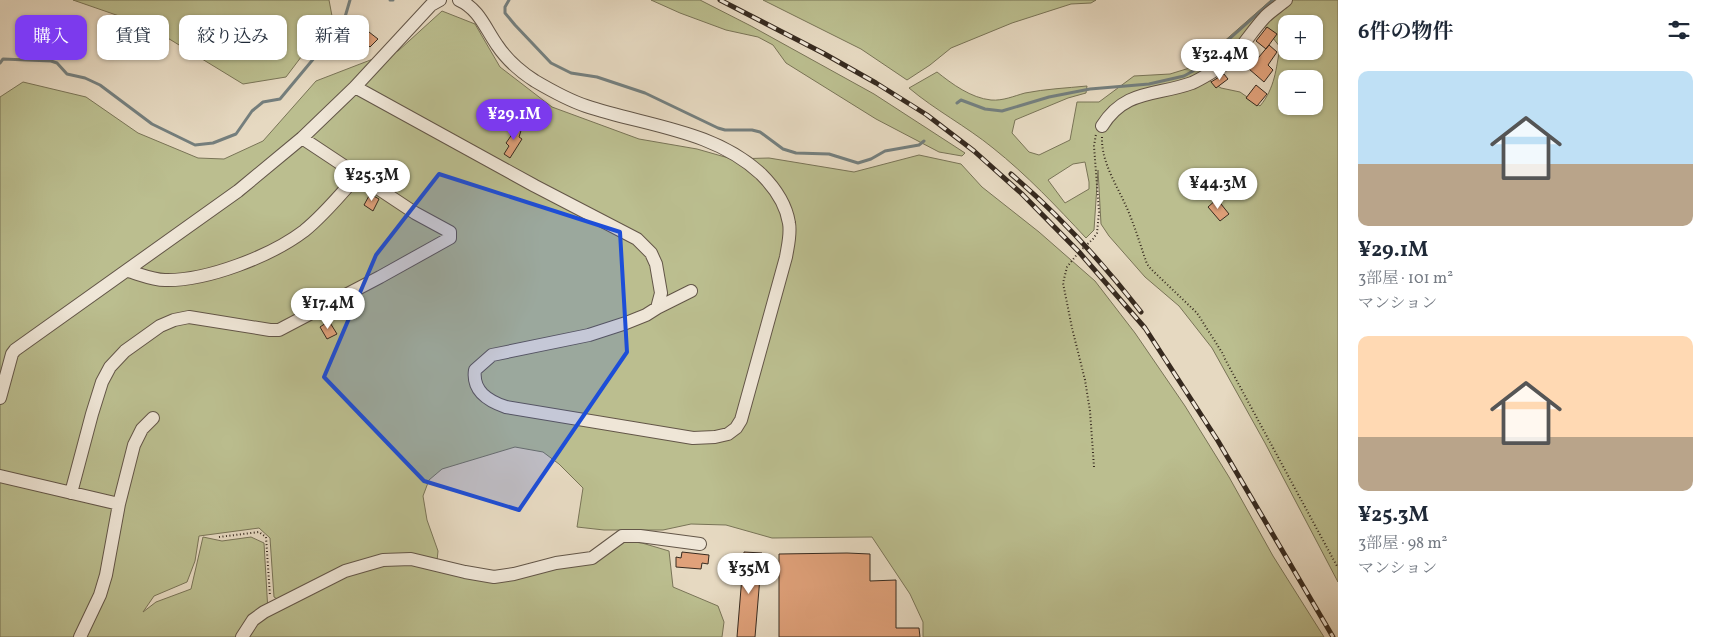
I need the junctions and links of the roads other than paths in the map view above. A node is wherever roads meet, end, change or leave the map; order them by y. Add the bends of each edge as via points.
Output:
1 (440, 0) edge
2 (459, 0) edge
3 (1286, 0) edge
4 (355, 87) junction
5 (1102, 126) road end
6 (302, 138) junction
7 (357, 176) junction
8 (128, 271) junction
9 (692, 291) dead end
10 (657, 308) junction
11 (0, 398) edge
12 (153, 418) dead end
13 (0, 476) edge
14 (71, 493) junction
15 (119, 504) junction
16 (700, 544) dead end
17 (80, 637) edge
18 (242, 637) edge

1 - 4 lane via 431,5
2 - 10 lane via 477,14 513,65 559,95 586,106 697,137 747,161 772,185 783,204 790,238 743,410 736,428 728,434 715,438 679,436 506,407 490,401 476,387 475,370 492,355 589,335 626,323
3 - 5 lane via 1266,16 1221,67 1193,82 1123,102
4 - 6 lane
4 - 10 lane via 637,239 651,253 656,264 661,293
6 - 7 lane
6 - 8 lane via 238,191
7 - 8 lane via 304,230 285,244 246,262 180,280 162,280
7 - 14 lane via 450,232 450,238 279,330 189,317 160,326 125,351 110,367 102,382
8 - 11 lane via 15,350
9 - 10 lane
12 - 15 lane via 142,429 134,445
13 - 14 lane
14 - 15 lane
15 - 17 lane via 104,581
16 - 18 lane via 622,536 592,558 494,576 411,559 383,560 345,571 264,612 253,620

